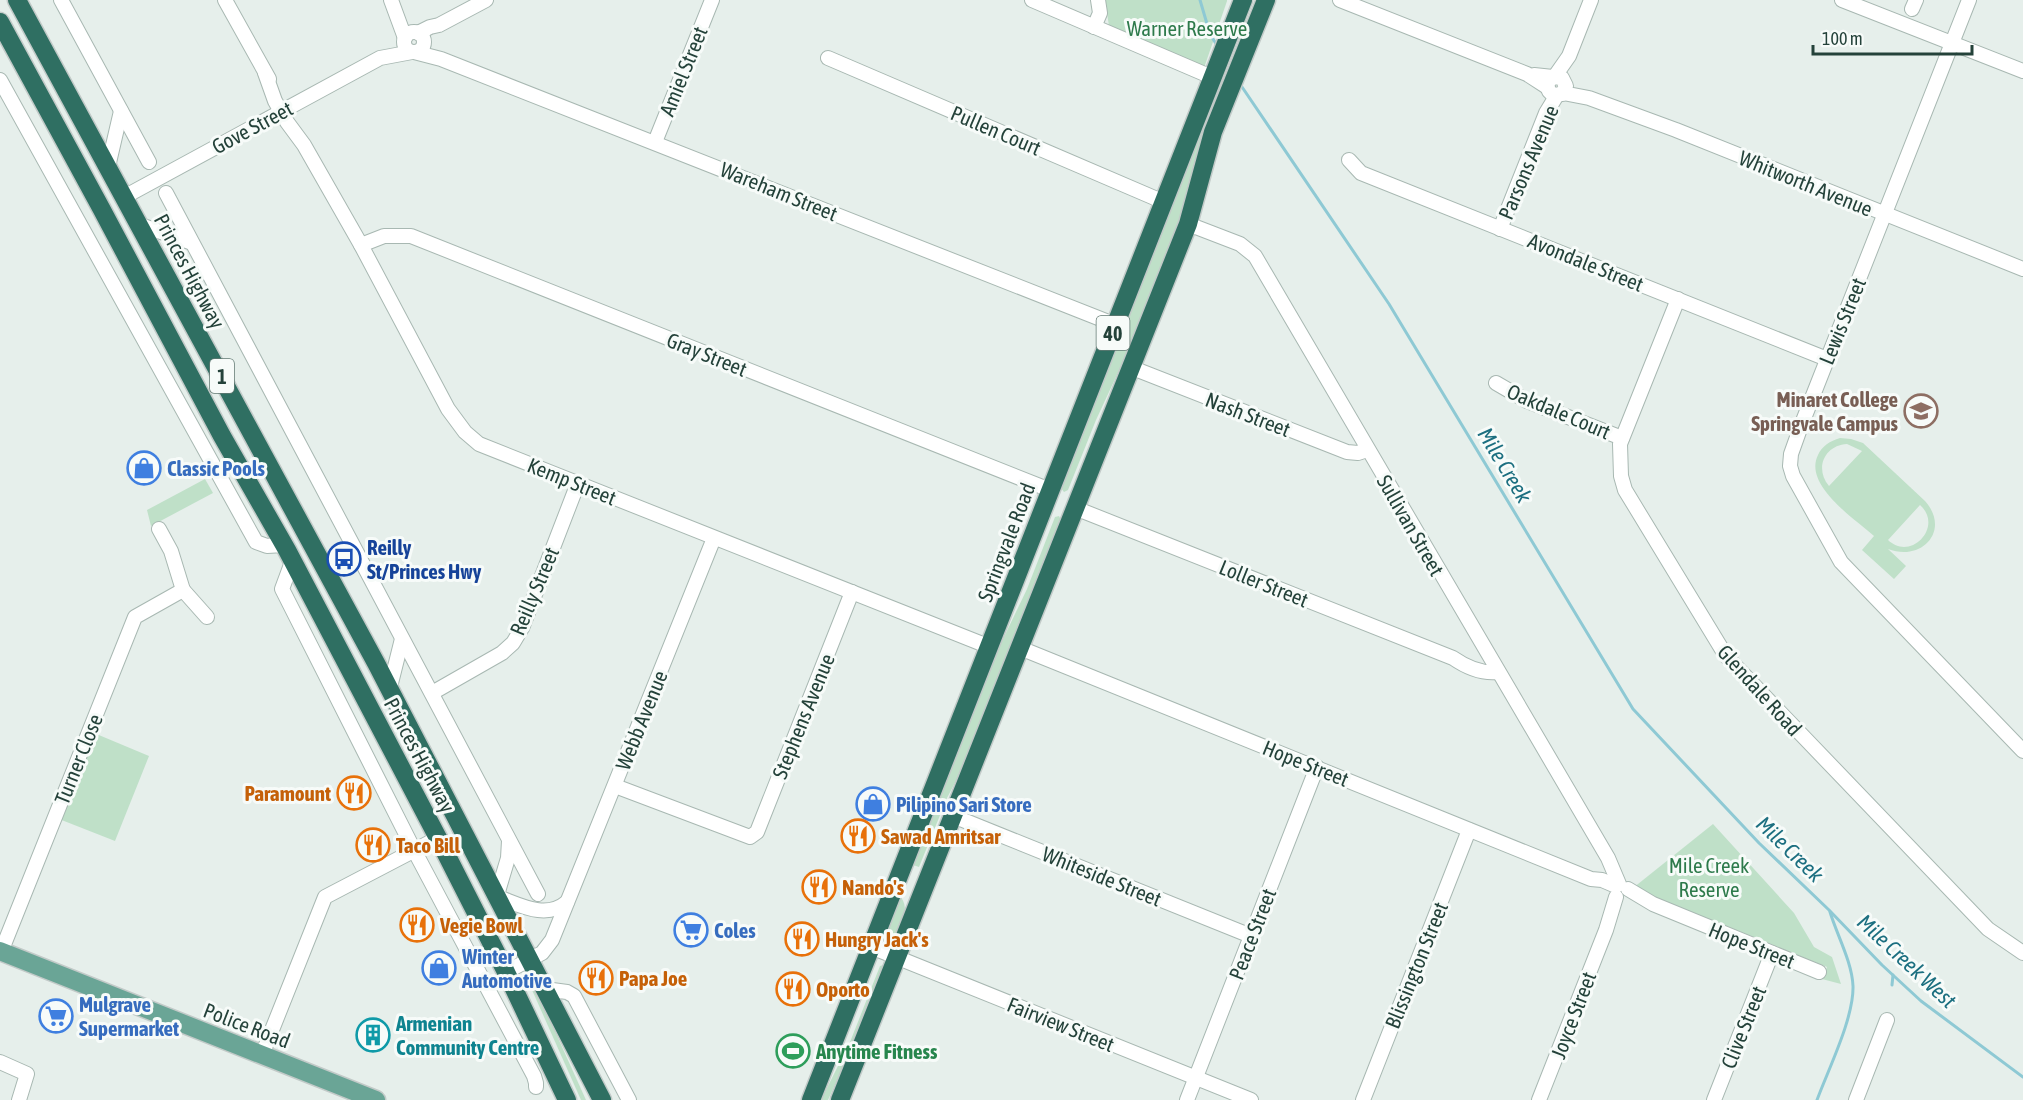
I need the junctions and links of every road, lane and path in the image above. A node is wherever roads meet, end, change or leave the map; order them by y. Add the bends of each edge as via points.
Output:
1 (17, 0) edge
2 (61, 0) edge
3 (225, 0) edge
4 (486, 0) edge
5 (712, 0) edge
6 (1032, 0) edge
7 (1098, 0) edge
8 (1243, 0) edge
9 (1266, 0) edge
10 (1340, 0) edge
11 (1591, 0) edge
12 (1842, 0) edge
13 (1969, 0) edge
14 (393, 4) edge
15 (0, 22) edge
16 (1094, 27) junction
17 (415, 41) junction
18 (1952, 43) junction
19 (828, 58) dead end
20 (2023, 72) edge
21 (1215, 76) junction
22 (0, 80) edge
23 (1556, 85) junction
24 (284, 109) junction
25 (121, 111) junction
26 (655, 142) junction
27 (1349, 159) dead end
28 (149, 162) dead end
29 (108, 167) junction
30 (166, 193) dead end
31 (124, 197) junction
32 (1164, 202) junction
33 (101, 208) junction
34 (1884, 215) junction
35 (80, 222) junction
36 (138, 224) junction
37 (1188, 224) junction
38 (1500, 228) junction
39 (192, 243) junction
40 (361, 245) junction
41 (2023, 269) edge
42 (1678, 299) junction
43 (1116, 325) junction
44 (1827, 359) junction
45 (1130, 367) junction
46 (1496, 383) dead end
47 (222, 436) junction
48 (1622, 438) junction
49 (203, 446) junction
50 (1367, 450) junction
51 (578, 483) junction
52 (1050, 490) junction
53 (1075, 508) junction
54 (159, 529) dead end
55 (714, 538) junction
56 (284, 545) junction
57 (292, 562) junction
58 (183, 590) junction
59 (852, 592) junction
60 (207, 617) dead end
61 (402, 639) junction
62 (990, 647) junction
63 (1020, 648) junction
64 (1485, 652) junction
65 (1453, 658) junction
66 (1497, 672) junction
67 (389, 691) junction
68 (432, 693) junction
69 (2023, 751) edge
70 (1317, 767) junction
71 (615, 786) junction
72 (953, 816) junction
73 (1469, 830) junction
74 (438, 838) junction
75 (508, 839) junction
76 (414, 850) junction
77 (1621, 892) junction
78 (538, 894) dead end
79 (497, 896) junction
80 (567, 902) junction
81 (1251, 936) junction
82 (871, 947) junction
83 (1, 952) edge
84 (1772, 953) junction
85 (2023, 953) edge
86 (898, 958) junction
87 (530, 959) junction
88 (506, 972) junction
89 (1819, 972) dead end
90 (545, 989) junction
91 (1887, 1020) dead end
92 (262, 1055) junction
93 (0, 1062) edge
94 (1196, 1078) junction
95 (536, 1087) dead end
96 (842, 1099) edge
97 (19, 1100) edge
98 (376, 1100) edge
99 (567, 1100) edge
100 (602, 1100) edge
101 (629, 1100) edge
102 (811, 1100) edge
103 (1187, 1100) edge
104 (1251, 1100) edge
105 (1363, 1100) edge
106 (1539, 1100) edge
107 (1714, 1100) edge
108 (1856, 1100) edge

1 - 29 highway, Princes Highway / 1
2 - 25 street
3 - 24 street, Kemp Street
4 - 17 street, Gove Street via 430,27
5 - 26 street, Amiel Street
6 - 16 street
7 - 16 street via 1100,13
8 - 21 highway, Springvale Road / 40
9 - 37 highway, 40 via 1228,94
10 - 23 street, Whitworth Avenue
11 - 23 street, Parsons Avenue
12 - 18 street
13 - 18 street, Lewis Street
14 - 17 street
15 - 33 highway, Princes Highway / 1
16 - 21 street
17 - 24 street, Gove Street
17 - 26 street, Wareham Street via 441,59
18 - 20 street
18 - 34 street, Lewis Street
19 - 32 street, Pullen Court
21 - 32 highway, Springvale Road / 40
22 - 35 street
23 - 34 street, Whitworth Avenue
23 - 38 street, Parsons Avenue
24 - 31 street, Gove Street
24 - 40 street, Kemp Street
25 - 28 street
25 - 29 street
26 - 43 street, Wareham Street
27 - 38 street, Avondale Street via 1361,173
29 - 31 highway, Princes Highway / 1
30 - 39 street, Princes Highway
31 - 33 highway
31 - 36 highway, Princes Highway / 1
32 - 43 highway, Springvale Road / 40
33 - 35 street
33 - 47 highway, Princes Highway / 1
34 - 41 street, Whitworth Avenue
34 - 44 street, Lewis Street
35 - 49 street
36 - 39 street
36 - 67 highway, Princes Highway / 1
37 - 45 highway, 40
37 - 50 street, Sullivan Street via 1240,244 1255,256
38 - 42 street, Avondale Street
39 - 61 street, Princes Highway
40 - 51 street, Kemp Street via 448,409 465,432 479,444
40 - 52 street, Gray Street via 384,236 411,236
42 - 44 street, Avondale Street
42 - 48 street, Glendale Road
43 - 52 highway, Springvale Road / 40
44 - 69 street, Lewis Street via 1791,454 1793,476 1841,562
45 - 50 street, Nash Street via 1347,452
45 - 53 highway, 40
46 - 48 street, Oakdale Court via 1527,401
47 - 49 street
47 - 56 highway, Princes Highway / 1
48 - 85 street, Glendale Road via 1619,456 1623,486 1726,657 1988,929
49 - 56 street via 256,542
50 - 64 street, Sullivan Street
51 - 55 street, Kemp Street
51 - 68 street, Reilly Street via 513,643 502,654
52 - 53 highway
52 - 62 highway, Springvale Road / 40
53 - 63 highway, 40
53 - 65 street, Loller Street
54 - 58 street via 171,551
55 - 59 street, Kemp Street
55 - 71 street, Webb Avenue
56 - 57 highway, Princes Highway / 1
57 - 74 highway, Princes Highway / 1
57 - 76 street via 282,590
58 - 60 street
58 - 83 street, Turner Close via 135,617
59 - 62 street, Kemp Street
59 - 71 street, Stephens Avenue via 757,832 750,837
61 - 67 street, Princes Highway
61 - 68 street, Princes Highway
62 - 82 highway, Springvale Road / 40
63 - 70 street, Hope Street
63 - 72 highway, 40
64 - 65 street via 1470,658
64 - 66 street, Sullivan Street
65 - 66 street, Loller Street via 1481,671
66 - 77 street, Sullivan Street via 1608,858
67 - 79 highway, Princes Highway / 1
68 - 75 street, Princes Highway
70 - 73 street, Hope Street
70 - 81 street, Peace Street
71 - 80 street, Webb Avenue
72 - 81 street, Whiteside Street
72 - 86 highway, 40
73 - 77 street, Hope Street
73 - 105 street, Blissington Street
74 - 76 street
74 - 88 highway, Princes Highway / 1
75 - 78 street, Princes Highway
75 - 79 street via 508,858
76 - 92 street via 325,897
76 - 95 street via 534,1076
77 - 84 street, Hope Street
77 - 106 street, Joyce Street via 1615,917 1606,930
79 - 80 street via 541,911
79 - 87 highway, Princes Highway / 1
80 - 87 street, Webb Avenue via 550,943 544,952
81 - 94 street, Peace Street
82 - 86 street, Fairview Street
82 - 102 highway, Springvale Road / 40
83 - 92 main road, Police Road
84 - 89 street, Hope Street
84 - 107 street, Clive Street
86 - 94 street, Fairview Street
86 - 96 highway, 40
87 - 88 street, Webb Avenue
87 - 90 highway, Princes Highway / 1
88 - 99 highway, Princes Highway / 1
90 - 100 highway, Princes Highway / 1
90 - 101 street via 574,996
91 - 108 street
92 - 98 main road, Police Road
93 - 97 street via 27,1074
94 - 103 street, Peace Street
94 - 104 street, Fairview Street

